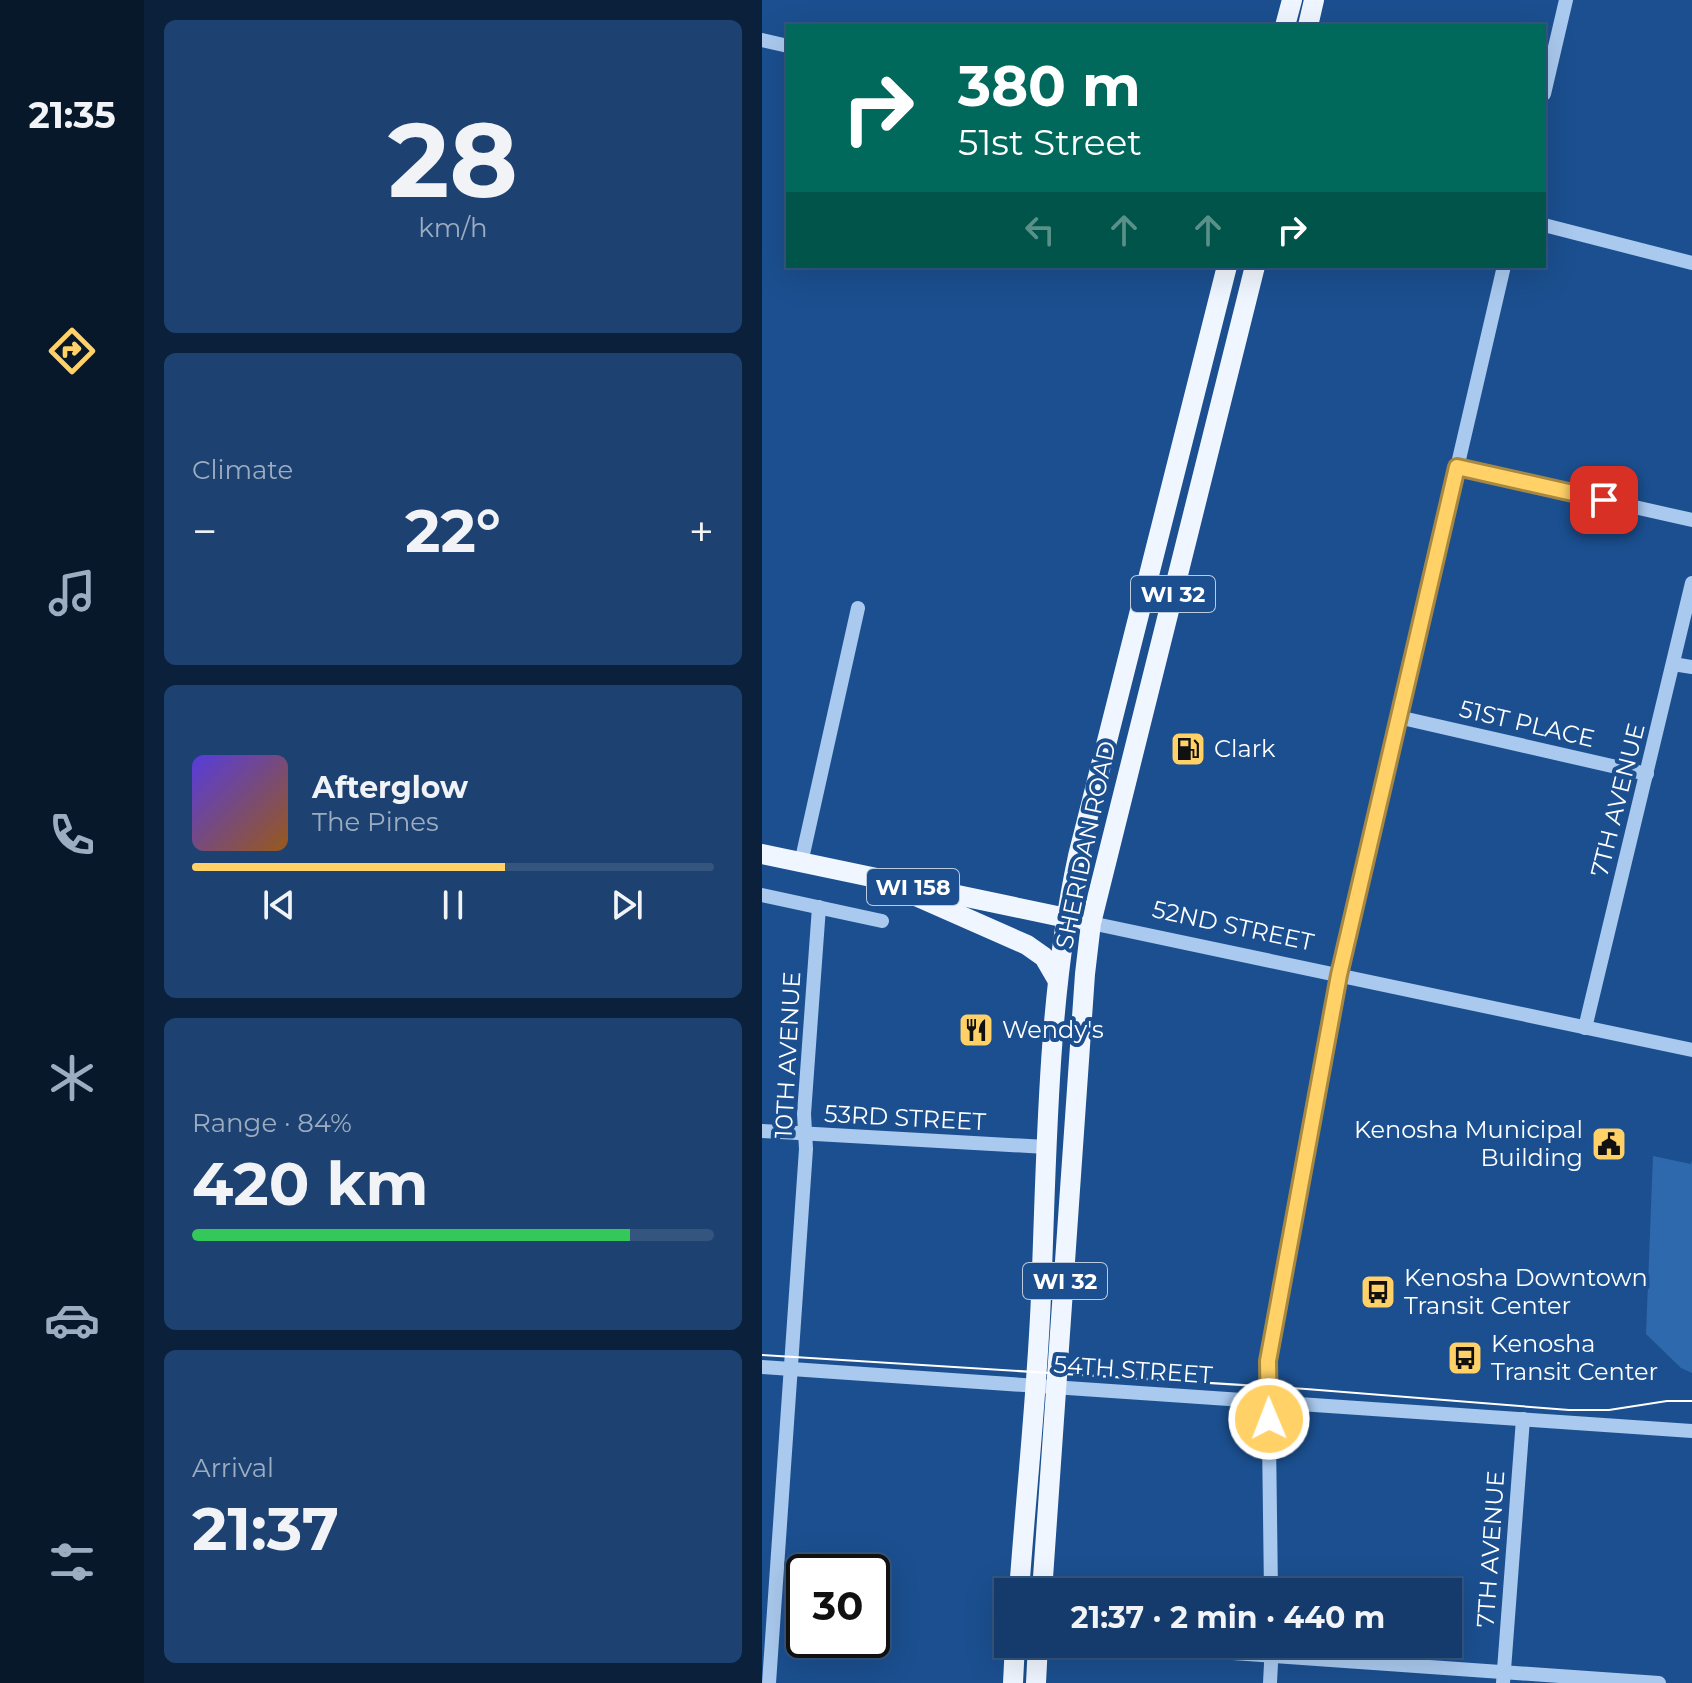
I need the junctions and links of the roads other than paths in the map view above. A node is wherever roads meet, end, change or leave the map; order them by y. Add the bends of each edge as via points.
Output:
1 (1292, 0) edge
2 (1314, 0) edge
3 (1566, 0) edge
4 (1286, 24) edge
5 (1308, 24) edge
6 (762, 40) edge
7 (786, 46) edge
8 (1546, 85) edge
9 (1546, 226) edge
10 (1692, 263) edge
11 (1226, 268) edge
12 (1255, 268) edge
13 (1504, 268) edge
14 (1457, 467) junction
15 (1692, 520) edge
16 (1692, 583) edge
17 (858, 608) dead end
18 (1673, 664) junction
19 (1692, 667) edge
20 (1398, 717) junction
21 (1647, 774) junction
22 (762, 854) edge
23 (801, 863) junction
24 (884, 881) junction
25 (762, 895) edge
26 (819, 907) junction
27 (1065, 918) junction
28 (882, 921) dead end
29 (1091, 923) junction
30 (1339, 975) junction
31 (1058, 981) junction
32 (1585, 1028) junction
33 (1692, 1050) edge
34 (762, 1131) edge
35 (805, 1134) junction
36 (1046, 1147) junction
37 (762, 1367) edge
38 (791, 1369) junction
39 (1035, 1386) junction
40 (1057, 1387) junction
41 (1269, 1400) junction
42 (1523, 1419) junction
43 (1692, 1431) edge
44 (1020, 1578) edge
45 (1043, 1578) edge
46 (1271, 1578) edge
47 (1014, 1658) edge
48 (1037, 1658) edge
49 (1272, 1658) edge
50 (1338, 1658) edge
51 (1503, 1678) edge
52 (769, 1683) edge
53 (1013, 1683) edge
54 (1036, 1683) edge
55 (1270, 1683) edge
56 (1659, 1683) edge

1 - 4 main road
2 - 5 main road
3 - 8 street
6 - 7 street
9 - 10 street
11 - 27 main road, SHERIDAN ROAD / WI 32
12 - 29 main road, SHERIDAN ROAD / WI 32
13 - 14 street
14 - 15 street
14 - 20 street
16 - 18 street, 7TH AVENUE
17 - 23 street
18 - 19 street
18 - 21 street, 7TH AVENUE
20 - 21 street, 51ST PLACE
20 - 30 street
21 - 32 street, 7TH AVENUE
22 - 23 main road, 52ND STREET / WI 158
23 - 24 main road, 52ND STREET / WI 158
24 - 27 main road, 52ND STREET / WI 158
24 - 31 main road via 1027,945 1044,957
25 - 26 street
26 - 28 street
26 - 35 street, 10TH AVENUE
27 - 29 main road, 52ND STREET / WI 158
27 - 31 main road, SHERIDAN ROAD / WI 32
29 - 30 street, 52ND STREET
29 - 40 main road, SHERIDAN ROAD / WI 32
30 - 32 street, 52ND STREET
30 - 41 street via 1268,1361
31 - 36 main road, SHERIDAN ROAD / WI 32
32 - 33 street, 52ND STREET
34 - 35 street, 53RD STREET
35 - 36 street, 53RD STREET
35 - 38 street, 10TH AVENUE
36 - 39 main road, SHERIDAN ROAD / WI 32
37 - 38 street, 54TH STREET
38 - 39 street, 54TH STREET
38 - 52 street, 10TH AVENUE
39 - 40 street, 54TH STREET
39 - 44 main road, SHERIDAN ROAD / WI 32
40 - 41 street, 54TH STREET
40 - 45 main road, SHERIDAN ROAD / WI 32
41 - 42 street, 54TH STREET
41 - 46 street
42 - 43 street, 54TH STREET
42 - 51 street, 7TH AVENUE
47 - 53 main road
48 - 54 main road
49 - 55 street
50 - 51 street
51 - 56 street

